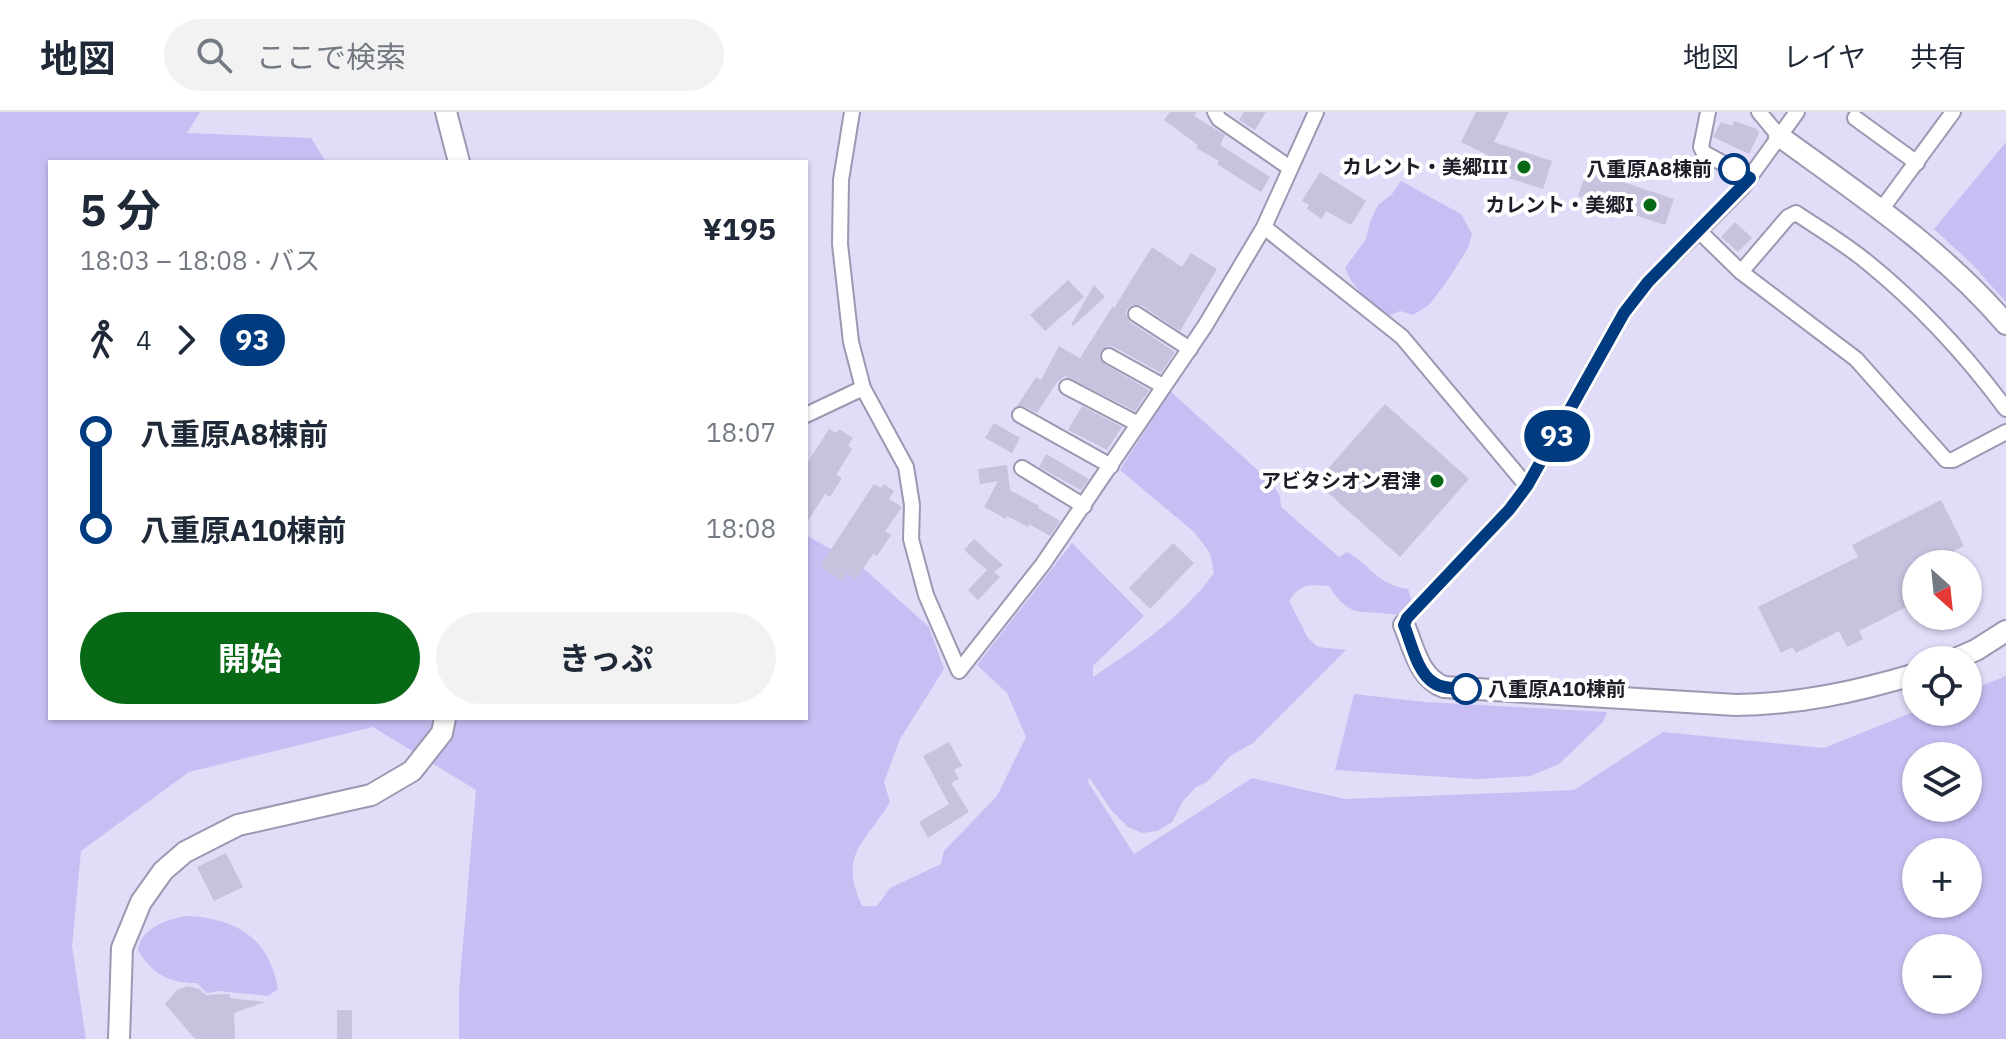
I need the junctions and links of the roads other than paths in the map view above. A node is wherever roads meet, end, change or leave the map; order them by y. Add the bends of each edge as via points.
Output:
1 (446, 112) edge
2 (852, 112) edge
3 (1215, 112) edge
4 (1316, 112) edge
5 (1708, 112) edge
6 (1759, 112) edge
7 (1797, 112) edge
8 (1953, 112) edge
9 (1855, 118) dead end
10 (1779, 136) junction
11 (458, 160) edge
12 (1917, 163) junction
13 (1290, 168) junction
14 (1750, 178) junction
15 (1881, 210) junction
16 (1264, 227) junction
17 (1699, 231) junction
18 (1741, 272) junction
19 (1136, 314) dead end
20 (2006, 324) edge
21 (1190, 349) junction
22 (1109, 356) dead end
23 (1163, 386) junction
24 (1067, 387) dead end
25 (863, 388) junction
26 (2006, 409) edge
27 (808, 414) edge
28 (1020, 415) dead end
29 (1138, 424) junction
30 (2006, 432) edge
31 (1111, 466) junction
32 (1022, 468) dead end
33 (1527, 486) junction
34 (1084, 506) junction
35 (1404, 625) joint
36 (2006, 631) edge
37 (1982, 646) edge
38 (1902, 678) edge
39 (445, 720) edge
40 (119, 1039) edge

1 - 11 street
2 - 25 street via 841,180 840,244 851,342
3 - 13 street
4 - 13 street
5 - 14 street via 1704,153
6 - 10 street
7 - 10 street
8 - 12 street
9 - 12 street
10 - 14 street
10 - 15 street
12 - 15 street
13 - 16 street
14 - 17 street
15 - 20 street via 1920,239
16 - 21 street
16 - 33 street via 1402,337
17 - 18 street
17 - 33 street via 1624,313
18 - 26 street via 1796,213 1910,299
18 - 30 street via 1856,359 1946,460
19 - 21 street
21 - 23 street
22 - 23 street
23 - 29 street
24 - 29 street
25 - 27 street
25 - 34 street via 906,467 911,539 926,595 959,671
28 - 31 street
29 - 31 street
31 - 34 street
32 - 34 street
33 - 35 street
35 - 38 street via 1423,672 1444,687 1760,705 1836,695
36 - 37 street
39 - 40 street via 442,733 412,771 371,795 238,825 185,852 163,871 141,902 122,948

